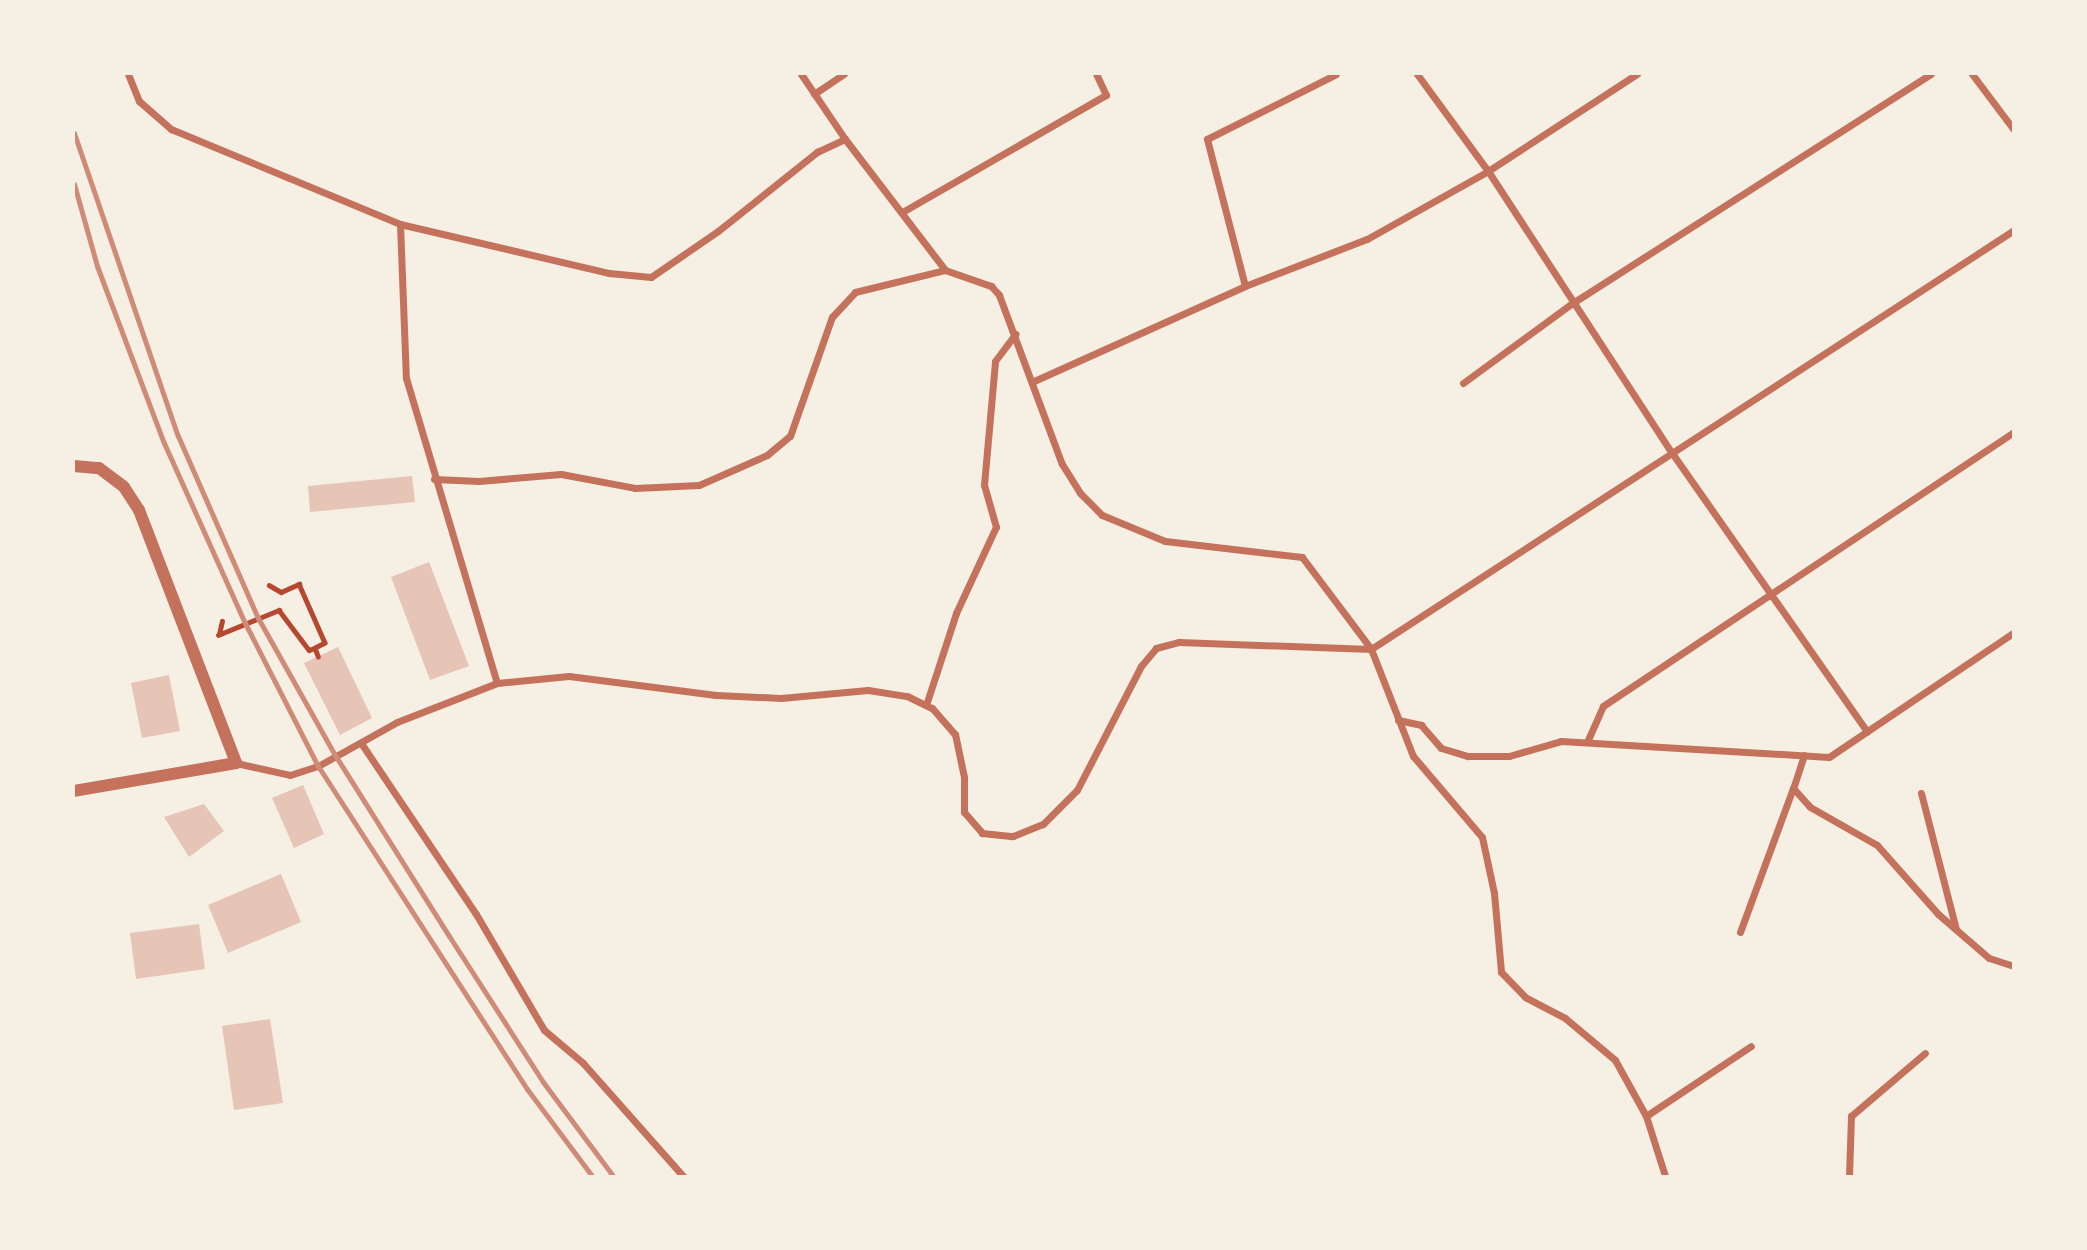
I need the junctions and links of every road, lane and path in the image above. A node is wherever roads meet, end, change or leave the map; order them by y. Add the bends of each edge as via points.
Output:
1 (128, 74) edge
2 (802, 74) edge
3 (844, 74) edge
4 (1096, 74) edge
5 (1336, 74) edge
6 (1417, 74) edge
7 (1637, 74) edge
8 (1931, 74) edge
9 (1972, 74) edge
10 (814, 94) junction
11 (2014, 130) edge
12 (845, 139) junction
13 (1488, 171) junction
14 (904, 211) junction
15 (400, 223) junction
16 (2014, 230) edge
17 (945, 270) junction
18 (1245, 286) junction
19 (1571, 304) junction
20 (1015, 334) junction
21 (1034, 381) junction
22 (1463, 383) dead end
23 (2014, 432) edge
24 (1672, 453) junction
25 (74, 466) edge
26 (434, 479) junction
27 (269, 585) dead end
28 (1773, 594) junction
29 (222, 621) dead end
30 (2014, 632) edge
31 (315, 648) junction
32 (1371, 649) junction
33 (318, 656) dead end
34 (497, 683) junction
35 (926, 705) junction
36 (1398, 720) junction
37 (1867, 732) junction
38 (1587, 742) junction
39 (362, 743) junction
40 (1804, 755) junction
41 (236, 762) junction
42 (1793, 788) junction
43 (74, 791) edge
44 (1921, 793) dead end
45 (1956, 930) junction
46 (1740, 932) dead end
47 (2014, 966) edge
48 (1751, 1046) dead end
49 (1926, 1053) dead end
50 (1646, 1116) junction
51 (683, 1177) edge
52 (1665, 1177) edge
53 (1849, 1177) edge

1 - 15 street via 139,102 171,129
2 - 10 street
3 - 10 street
4 - 14 street via 1106,95
5 - 18 street via 1207,139
6 - 13 street
7 - 13 street
8 - 19 street
9 - 11 street
10 - 12 street
12 - 14 street
12 - 15 street via 817,152 651,278 608,273
13 - 18 street via 1367,239
13 - 19 street
14 - 17 street
15 - 26 street via 406,378
16 - 24 street
17 - 20 street via 991,286
17 - 26 street via 855,292 832,317 790,436 767,455 699,485 635,488 561,474 479,481
18 - 21 street
19 - 22 street
19 - 24 street
20 - 21 street
20 - 35 street via 995,361 984,485 996,527 956,613
21 - 32 street via 1062,464 1080,493 1102,515 1165,541 1303,557
23 - 28 street
24 - 28 street
24 - 32 street
25 - 41 street via 99,468 124,487 139,510
26 - 34 street
27 - 31 path via 281,592 299,584 325,643
28 - 37 street
28 - 38 street via 1603,706
29 - 31 path via 218,635 279,610 309,650
30 - 37 street
31 - 33 path
32 - 35 street via 1179,642 1156,648 1141,666 1077,790 1043,824 1013,836 982,833 964,812 964,777 955,734
32 - 36 street
34 - 35 street via 569,676 716,695 781,698 869,690 907,696
34 - 39 street via 397,722
36 - 38 street via 1422,725 1441,748 1468,756 1510,756 1561,741
36 - 50 street via 1413,756 1482,837 1494,892 1501,972 1525,997 1565,1018 1615,1060
37 - 40 street via 1829,757
38 - 40 street
39 - 41 street via 290,775
39 - 51 street via 476,914 544,1030 583,1063
40 - 42 street
41 - 43 street
42 - 45 street via 1810,807 1877,845 1904,880
42 - 46 street
44 - 45 street
45 - 47 street via 1989,958
48 - 50 street
49 - 53 street via 1851,1116
50 - 52 street

